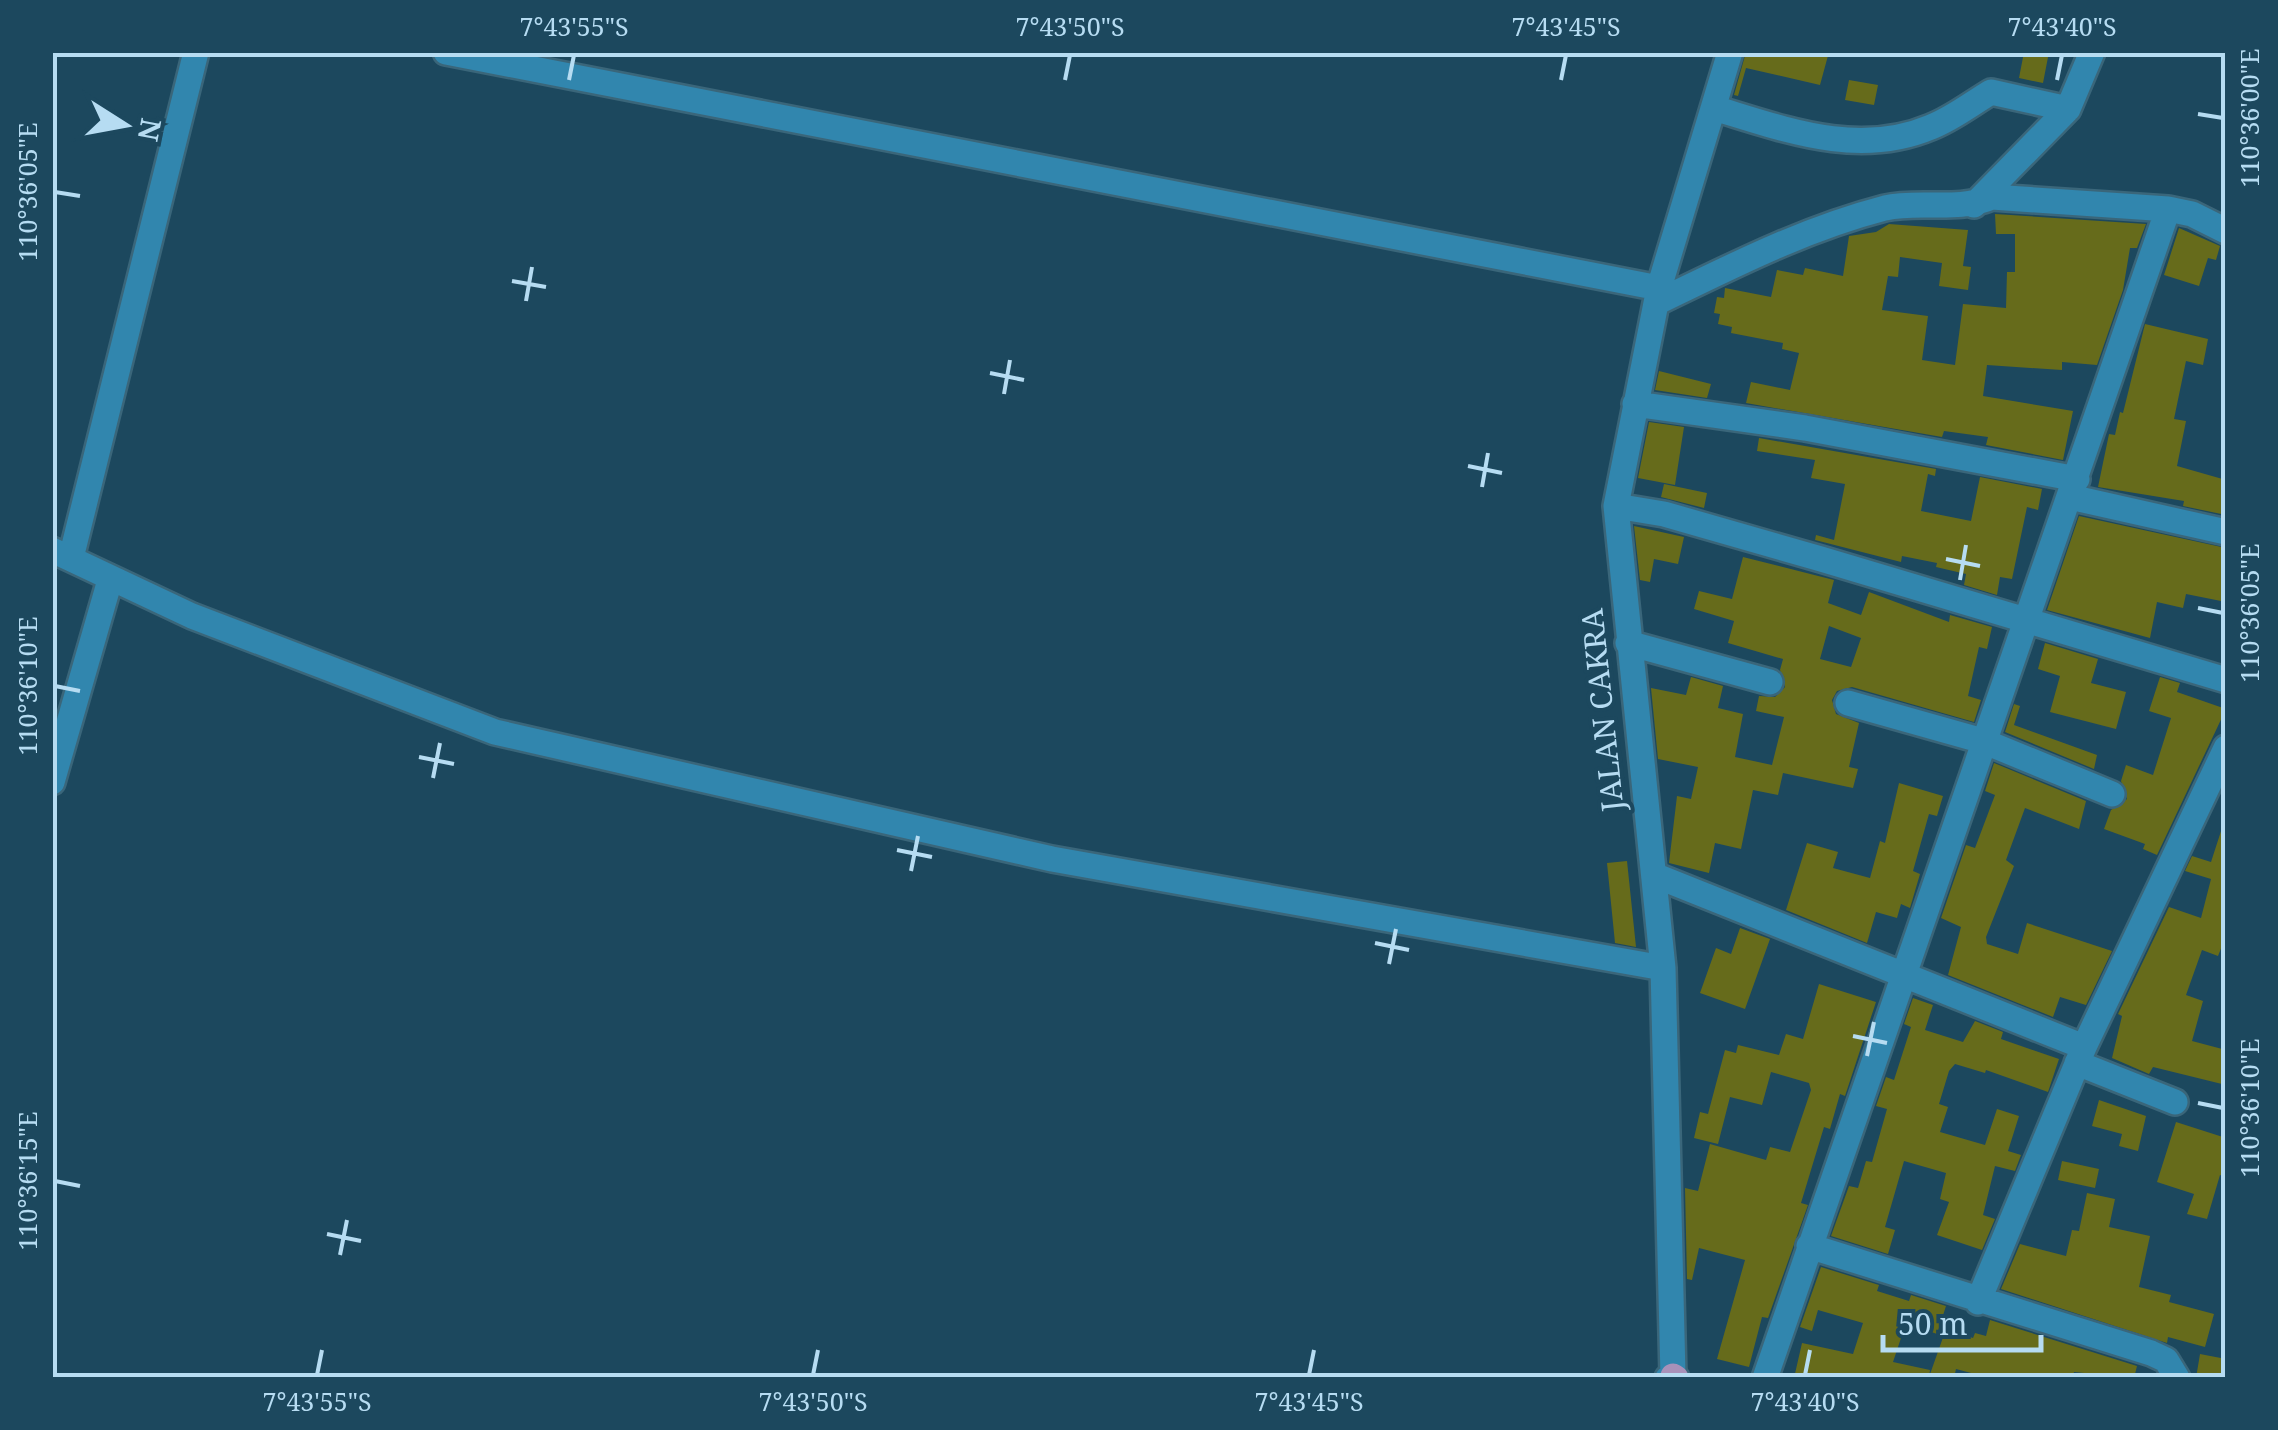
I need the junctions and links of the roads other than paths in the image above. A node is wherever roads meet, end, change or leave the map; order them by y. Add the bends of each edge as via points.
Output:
1 (196, 52) edge
2 (446, 52) edge
3 (1730, 52) edge
4 (2092, 52) edge
5 (1714, 108) junction
6 (2068, 109) junction
7 (1974, 205) junction
8 (2168, 208) junction
9 (2226, 231) edge
10 (1658, 296) junction
11 (1635, 404) junction
12 (2074, 488) junction
13 (1616, 506) junction
14 (2226, 532) edge
15 (62, 554) edge
16 (110, 580) junction
17 (2024, 620) junction
18 (1628, 643) junction
19 (2226, 680) edge
20 (1770, 682) dead end
21 (1848, 703) dead end
22 (1982, 740) junction
23 (2226, 748) edge
24 (52, 782) edge
25 (2112, 794) dead end
26 (1654, 875) junction
27 (1663, 968) junction
28 (1904, 972) junction
29 (2081, 1055) junction
30 (2175, 1102) dead end
31 (1808, 1246) junction
32 (1978, 1302) junction
33 (1672, 1377) edge
34 (1765, 1378) edge
35 (2177, 1378) edge

1 - 15 street
2 - 10 street
3 - 5 street, JALAN CAKRA
4 - 6 street
5 - 6 street via 1847,142 1933,127 1991,92
5 - 10 street, JALAN CAKRA
6 - 7 street
7 - 8 street via 1992,198
7 - 10 street via 1890,207 1822,227
8 - 9 street
8 - 12 street
10 - 11 street, JALAN CAKRA
11 - 12 street via 1806,428
11 - 13 street, JALAN CAKRA
12 - 14 street
12 - 17 street
13 - 17 street via 1664,514
13 - 18 street, JALAN CAKRA
15 - 16 street
16 - 24 street
16 - 27 street via 496,732 1052,859
17 - 19 street
17 - 22 street
18 - 20 street
18 - 26 street, JALAN CAKRA
21 - 22 street
22 - 25 street
22 - 28 street
23 - 29 street
26 - 27 street, JALAN CAKRA
26 - 28 street
27 - 33 street, JALAN CAKRA
28 - 29 street
28 - 31 street
29 - 30 street
29 - 32 street
31 - 32 street
31 - 34 street
32 - 35 street via 2151,1352

